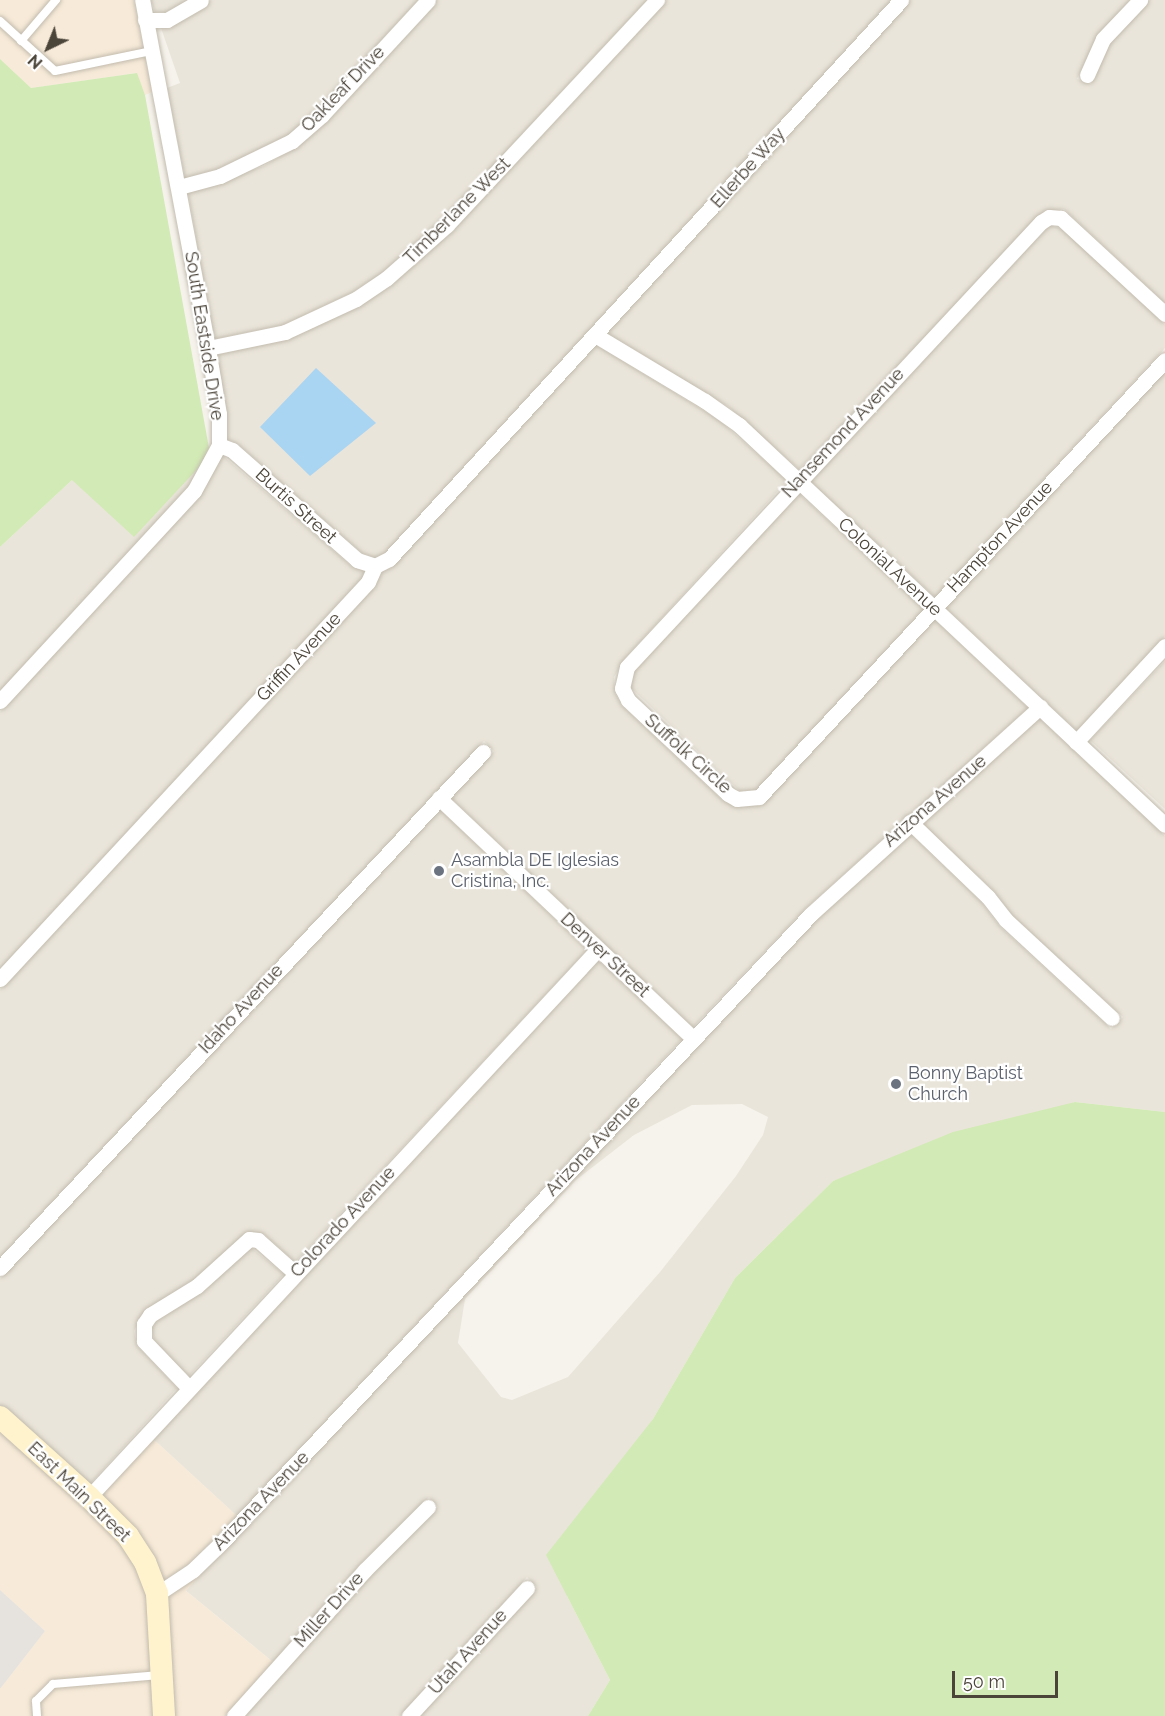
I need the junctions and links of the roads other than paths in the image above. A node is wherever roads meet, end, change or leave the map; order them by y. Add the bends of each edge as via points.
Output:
1 (56, 0) edge
2 (142, 0) edge
3 (201, 0) edge
4 (428, 0) edge
5 (657, 0) edge
6 (900, 0) edge
7 (1140, 0) edge
8 (146, 20) junction
9 (0, 21) edge
10 (21, 40) junction
11 (152, 51) junction
12 (1088, 75) dead end
13 (179, 187) junction
14 (1165, 314) edge
15 (595, 335) junction
16 (208, 348) junction
17 (1165, 360) edge
18 (219, 445) junction
19 (798, 481) junction
20 (375, 566) junction
21 (934, 608) junction
22 (1165, 646) edge
23 (636, 657) joint
24 (0, 701) edge
25 (1040, 707) junction
26 (813, 741) joint
27 (1076, 742) junction
28 (483, 752) dead end
29 (439, 798) junction
30 (910, 822) junction
31 (1165, 825) edge
32 (598, 949) junction
33 (0, 979) edge
34 (1112, 1018) dead end
35 (693, 1038) junction
36 (0, 1268) edge
37 (295, 1273) junction
38 (188, 1387) junction
39 (0, 1417) edge
40 (88, 1497) junction
41 (428, 1507) dead end
42 (527, 1588) dead end
43 (157, 1594) junction
44 (162, 1675) junction
45 (37, 1716) edge
46 (164, 1716) edge
47 (234, 1716) edge
48 (409, 1716) edge

1 - 10 lane
2 - 8 street, South Eastside Drive
3 - 8 street via 167,20
4 - 13 street, Oakleaf Drive via 322,115 292,141 230,172
5 - 16 street, Timberlane West via 447,225 387,278 356,299 285,332
6 - 15 street, Ellerbe Way
7 - 12 street via 1103,39
8 - 11 street, South Eastside Drive
9 - 10 lane
10 - 11 lane via 55,70
11 - 13 street, South Eastside Drive
13 - 16 street, South Eastside Drive
14 - 19 street, Nansemond Avenue via 1069,224 1056,217 1041,222
15 - 19 street, Colonial Avenue via 724,413
15 - 20 street, Griffin Avenue via 389,559
16 - 18 street, South Eastside Drive via 219,414
17 - 21 street, Hampton Avenue
18 - 20 street, Burtis Street via 232,450 357,560
18 - 24 street, South Eastside Drive via 194,491
19 - 21 street, Colonial Avenue
19 - 23 street, Nansemond Avenue
20 - 33 street, Griffin Avenue via 368,582
21 - 25 street, Colonial Avenue
21 - 26 street, Hampton Avenue
22 - 27 street
23 - 26 street, Suffolk Circle via 622,677 628,700 737,799 759,797
25 - 27 street, Colonial Avenue
25 - 30 street, Arizona Avenue
27 - 31 street, Colonial Avenue
28 - 29 street, Idaho Avenue
29 - 32 street, Denver Street
29 - 36 street, Idaho Avenue
30 - 34 street via 988,897 1006,921
30 - 35 street, Arizona Avenue via 811,914
32 - 35 street, Denver Street
32 - 37 street, Colorado Avenue
35 - 43 street, Arizona Avenue via 221,1543 193,1570
37 - 38 street, Colorado Avenue
37 - 38 street via 258,1240 249,1239 197,1286 150,1315 142,1332 144,1341
38 - 40 street, Colorado Avenue
39 - 40 main road, East Main Street
40 - 43 main road, East Main Street via 128,1536 145,1562
41 - 47 street, Miller Drive via 365,1570
42 - 48 street, Utah Avenue
43 - 44 main road, East Main Street
44 - 45 lane via 53,1684 36,1701
44 - 46 main road, East Main Street

